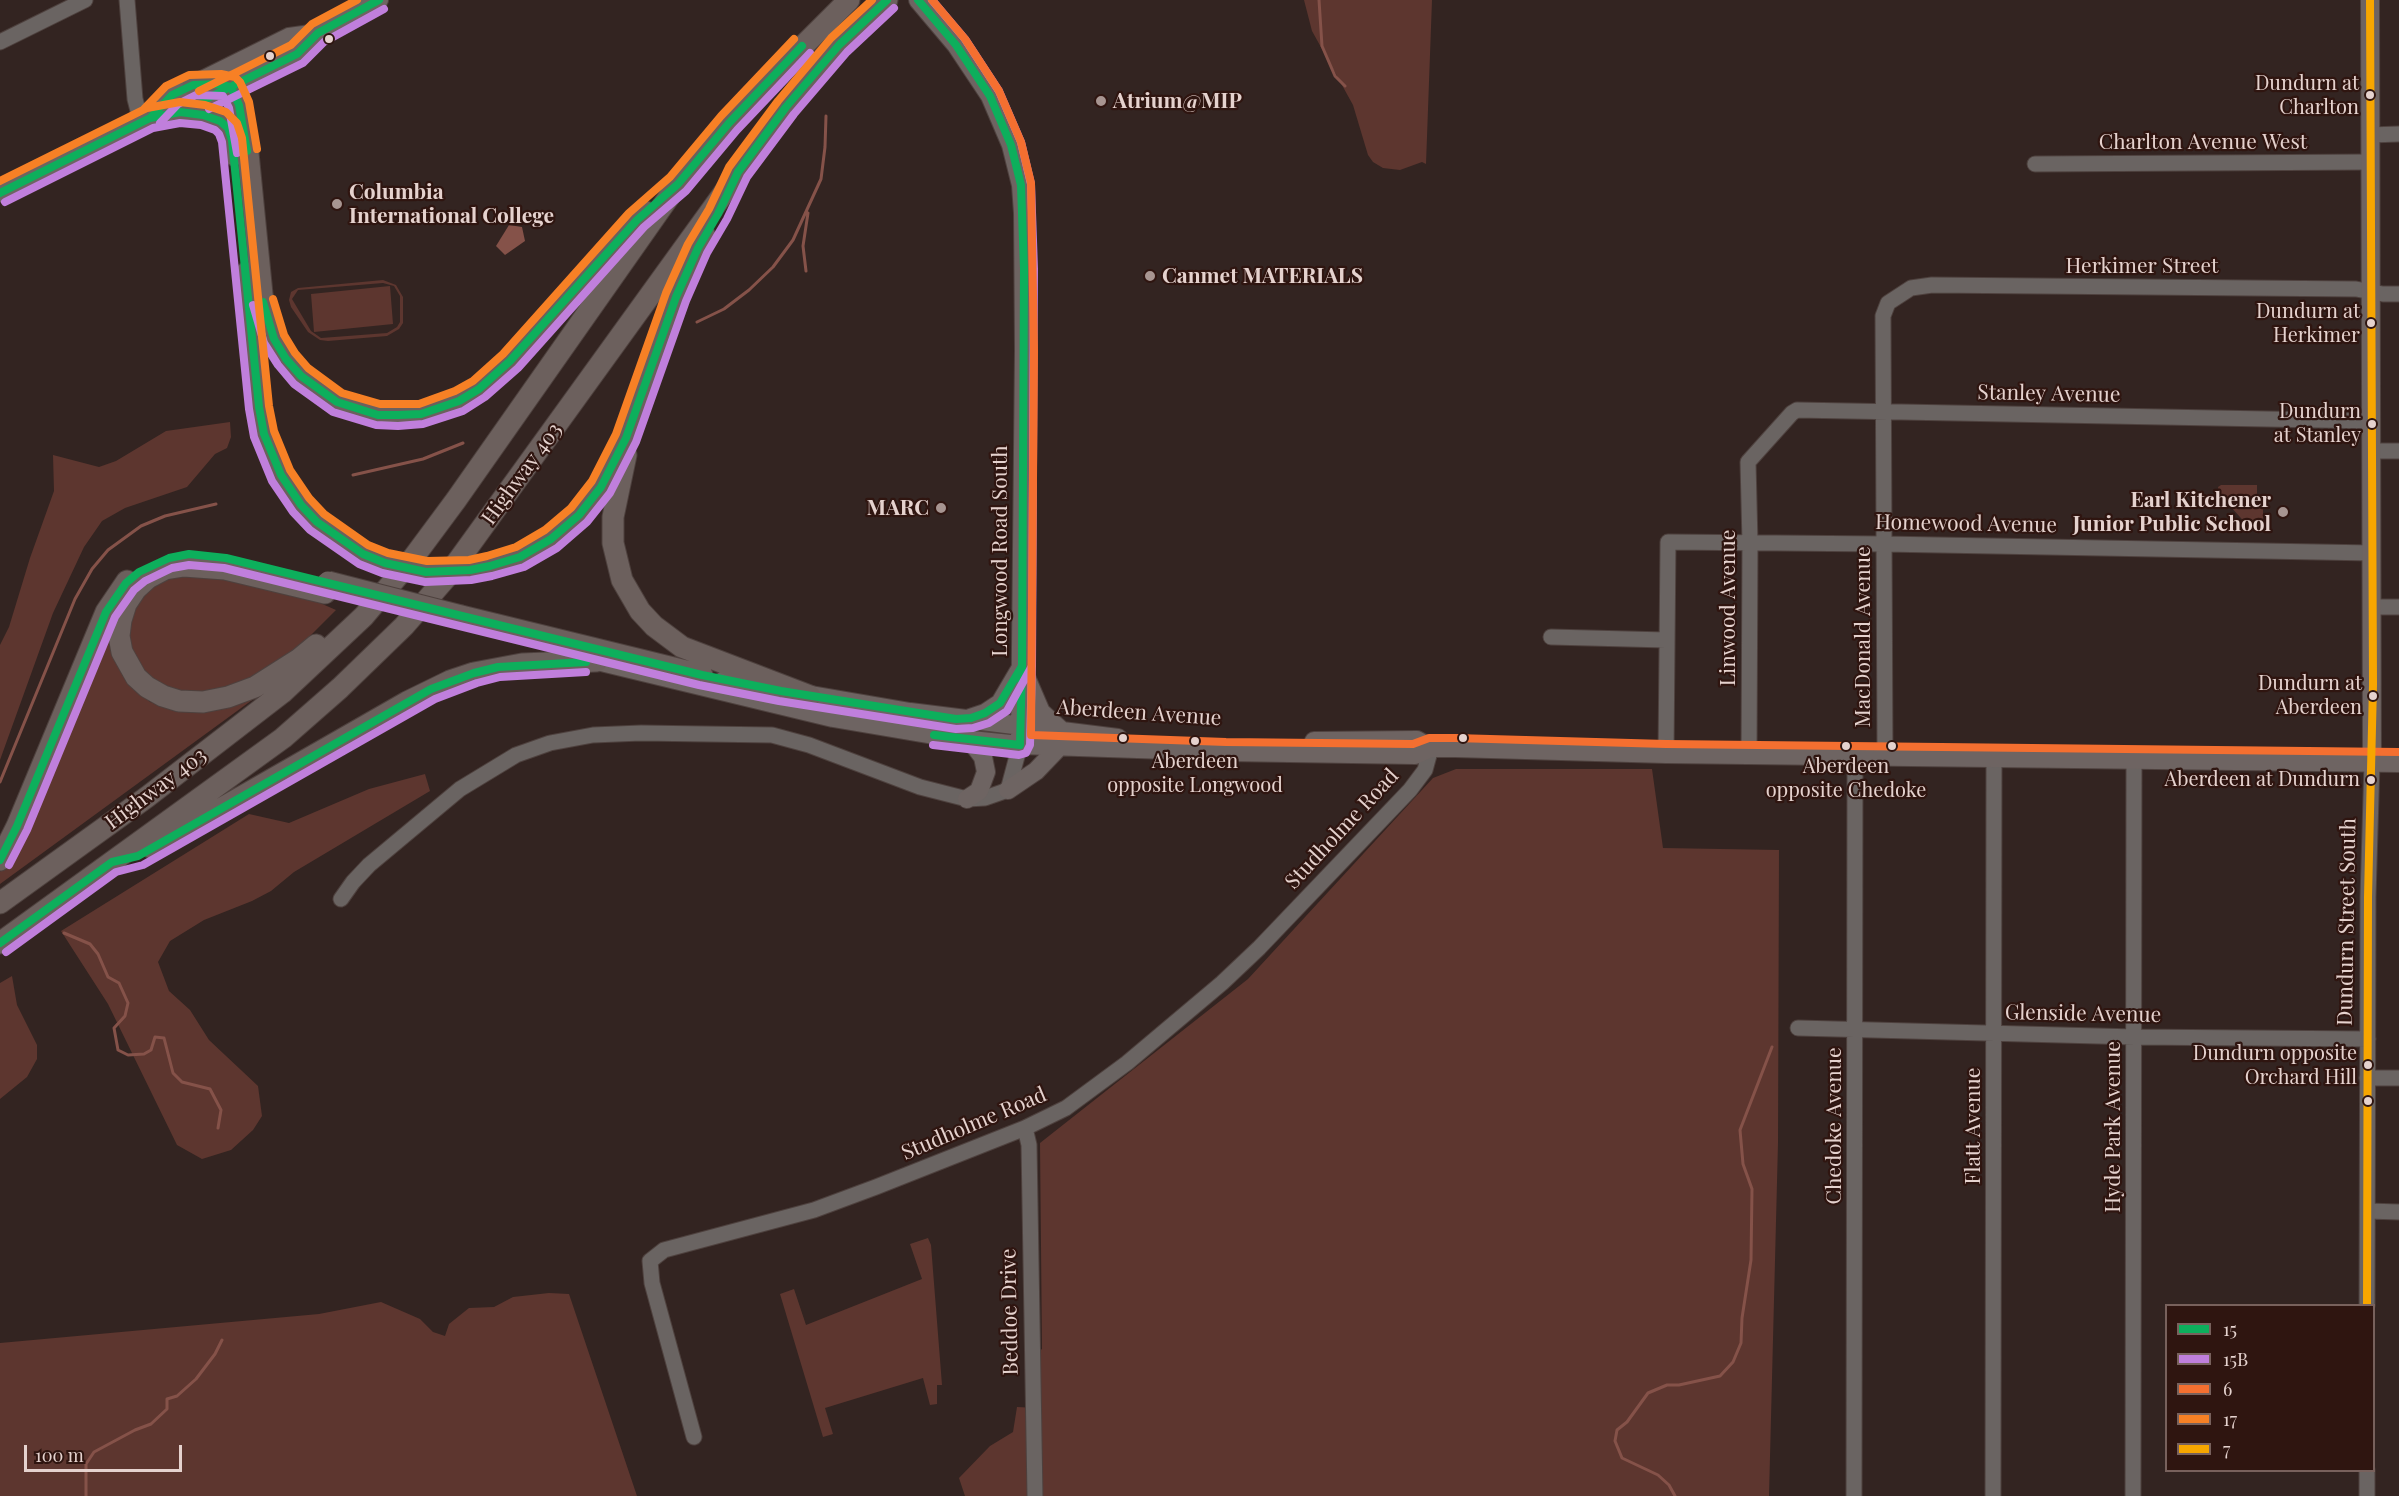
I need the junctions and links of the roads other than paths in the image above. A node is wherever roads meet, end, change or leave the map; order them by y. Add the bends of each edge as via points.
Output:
1 (86, 0) edge
2 (127, 0) edge
3 (379, 0) edge
4 (849, 0) edge
5 (887, 0) edge
6 (918, 0) edge
7 (2370, 0) edge
8 (318, 33) junction
9 (0, 42) edge
10 (194, 85) junction
11 (231, 87) junction
12 (180, 112) junction
13 (146, 120) junction
14 (2399, 134) edge
15 (2370, 135) junction
16 (2371, 162) junction
17 (2035, 164) dead end
18 (738, 172) junction
19 (678, 184) junction
20 (0, 193) edge
21 (2370, 291) junction
22 (2399, 294) edge
23 (1888, 303) joint
24 (1883, 412) junction
25 (2371, 421) junction
26 (626, 438) junction
27 (2371, 451) junction
28 (2399, 451) edge
29 (1748, 462) joint
30 (456, 500) junction
31 (1750, 543) junction
32 (1884, 544) junction
33 (2372, 553) junction
34 (327, 588) junction
35 (2372, 607) junction
36 (2399, 607) edge
37 (456, 621) junction
38 (1551, 637) dead end
39 (1666, 640) junction
40 (597, 661) junction
41 (1022, 666) junction
42 (702, 675) joint
43 (810, 696) junction
44 (956, 719) junction
45 (1020, 736) junction
46 (1061, 739) junction
47 (970, 740) junction
48 (1431, 748) junction
49 (1666, 753) junction
50 (1749, 754) junction
51 (1885, 755) junction
52 (1855, 756) junction
53 (1994, 757) junction
54 (2134, 758) junction
55 (2372, 763) junction
56 (2399, 763) edge
57 (1008, 790) junction
58 (967, 799) junction
59 (0, 860) edge
60 (112, 862) junction
61 (341, 899) dead end
62 (0, 903) edge
63 (0, 944) edge
64 (1798, 1028) dead end
65 (1855, 1029) junction
66 (1994, 1033) junction
67 (2135, 1036) junction
68 (2367, 1039) junction
69 (2367, 1078) junction
70 (2399, 1078) edge
71 (1025, 1128) junction
72 (2368, 1211) junction
73 (2399, 1212) edge
74 (2367, 1304) edge
75 (694, 1437) dead end
76 (2367, 1472) edge
77 (1035, 1496) edge
78 (1854, 1496) edge
79 (1993, 1496) edge
80 (2133, 1496) edge
81 (2367, 1496) edge

1 - 9 street
2 - 13 street via 135,99
3 - 8 main road
4 - 19 highway, Highway 403 via 764,85
5 - 18 highway, Highway 403 via 839,45
6 - 41 main road, Longwood Road South via 962,53 990,96 1011,145 1021,185
7 - 15 main road, Dundurn Street South
8 - 10 main road via 289,37
8 - 11 main road via 297,54
10 - 11 highway
10 - 13 main road via 172,95
11 - 12 main road
11 - 19 highway via 239,105 248,153 262,294 274,339 286,359 318,390 337,402 378,415 430,412 478,389 510,362 637,220
12 - 13 main road
12 - 26 highway, bridge via 204,115 228,128 264,435 286,484 324,528 352,548 385,563 426,572 470,570 520,556 551,539 579,515 601,487
13 - 20 main road
14 - 15 street
15 - 16 main road, Dundurn Street South
16 - 17 street, Charlton Avenue West
16 - 21 main road, Dundurn Street South
18 - 26 highway via 676,297
18 - 60 highway, Highway 403 via 458,561 404,626 283,738
19 - 30 highway, Highway 403
21 - 22 street, Herkimer Street
21 - 23 street, Herkimer Street via 1932,285 1911,288
21 - 25 main road, Dundurn Street South
23 - 24 street, MacDonald Avenue via 1884,316
24 - 25 street, Stanley Avenue
24 - 29 street, Stanley Avenue via 1797,410
24 - 32 street, MacDonald Avenue
25 - 27 main road, Dundurn Street South
26 - 43 highway via 626,457 613,517 613,543 622,580 640,611 682,647
27 - 28 street
27 - 33 main road, Dundurn Street South
29 - 31 street, Linwood Avenue
30 - 34 highway via 328,634 299,659 255,687 203,702 180,701 147,687 136,677 122,652 118,636 126,604 142,584 165,569 225,569
30 - 62 highway, Highway 403 via 364,616 282,693
31 - 32 street, Homewood Avenue
31 - 39 street, Homewood Avenue via 1668,543
31 - 50 street, Linwood Avenue
32 - 33 street, Homewood Avenue
32 - 51 street, MacDonald Avenue
33 - 35 main road, Dundurn Street South
34 - 37 highway
34 - 59 highway via 226,558 189,554 153,564 126,583 105,612
35 - 36 street
35 - 55 main road, Dundurn Street South
37 - 40 highway
37 - 42 highway
38 - 39 street
39 - 49 street
40 - 47 main road, Aberdeen Avenue via 833,718
40 - 60 highway via 522,664 450,681 138,856
41 - 44 main road via 1000,704 985,713
41 - 45 main road, Longwood Road South
41 - 46 main road via 1041,712
42 - 43 main road, Aberdeen Avenue
43 - 44 main road, Aberdeen Avenue
44 - 45 main road, Aberdeen Avenue
45 - 46 main road, Aberdeen Avenue
45 - 47 main road, Aberdeen Avenue
45 - 57 street, Longwood Road South
46 - 48 main road, Aberdeen Avenue via 1417,740
46 - 57 main road via 1036,771
47 - 58 main road via 983,757 986,771 979,791
48 - 49 main road, Aberdeen Avenue
48 - 71 street, Studholme Road via 1425,770 1410,790 1222,983 1127,1063 1066,1108
49 - 50 main road, Aberdeen Avenue
50 - 52 main road, Aberdeen Avenue
51 - 52 main road, Aberdeen Avenue
51 - 53 main road, Aberdeen Avenue
52 - 65 street, Chedoke Avenue
53 - 54 main road, Aberdeen Avenue
53 - 66 street, Flatt Avenue
54 - 55 main road, Aberdeen Avenue
54 - 67 street, Hyde Park Avenue
55 - 56 main road, Aberdeen Avenue
55 - 68 street, Dundurn Street South
57 - 58 street
58 - 61 street via 920,787 772,735 583,736 525,752 460,789 369,865
60 - 63 highway, Highway 403
64 - 65 street, Glenside Avenue
65 - 66 street, Glenside Avenue
65 - 78 street, Chedoke Avenue
66 - 67 street, Glenside Avenue
66 - 79 street, Flatt Avenue
67 - 68 street, Glenside Avenue
67 - 80 street, Hyde Park Avenue
68 - 69 street, Dundurn Street South
69 - 70 street
69 - 72 street, Dundurn Street South
71 - 75 street, Studholme Road via 814,1210 664,1250 650,1261 658,1307
71 - 77 street, Beddoe Drive via 1029,1145
72 - 73 street
72 - 74 street, Dundurn Street South
76 - 81 street

